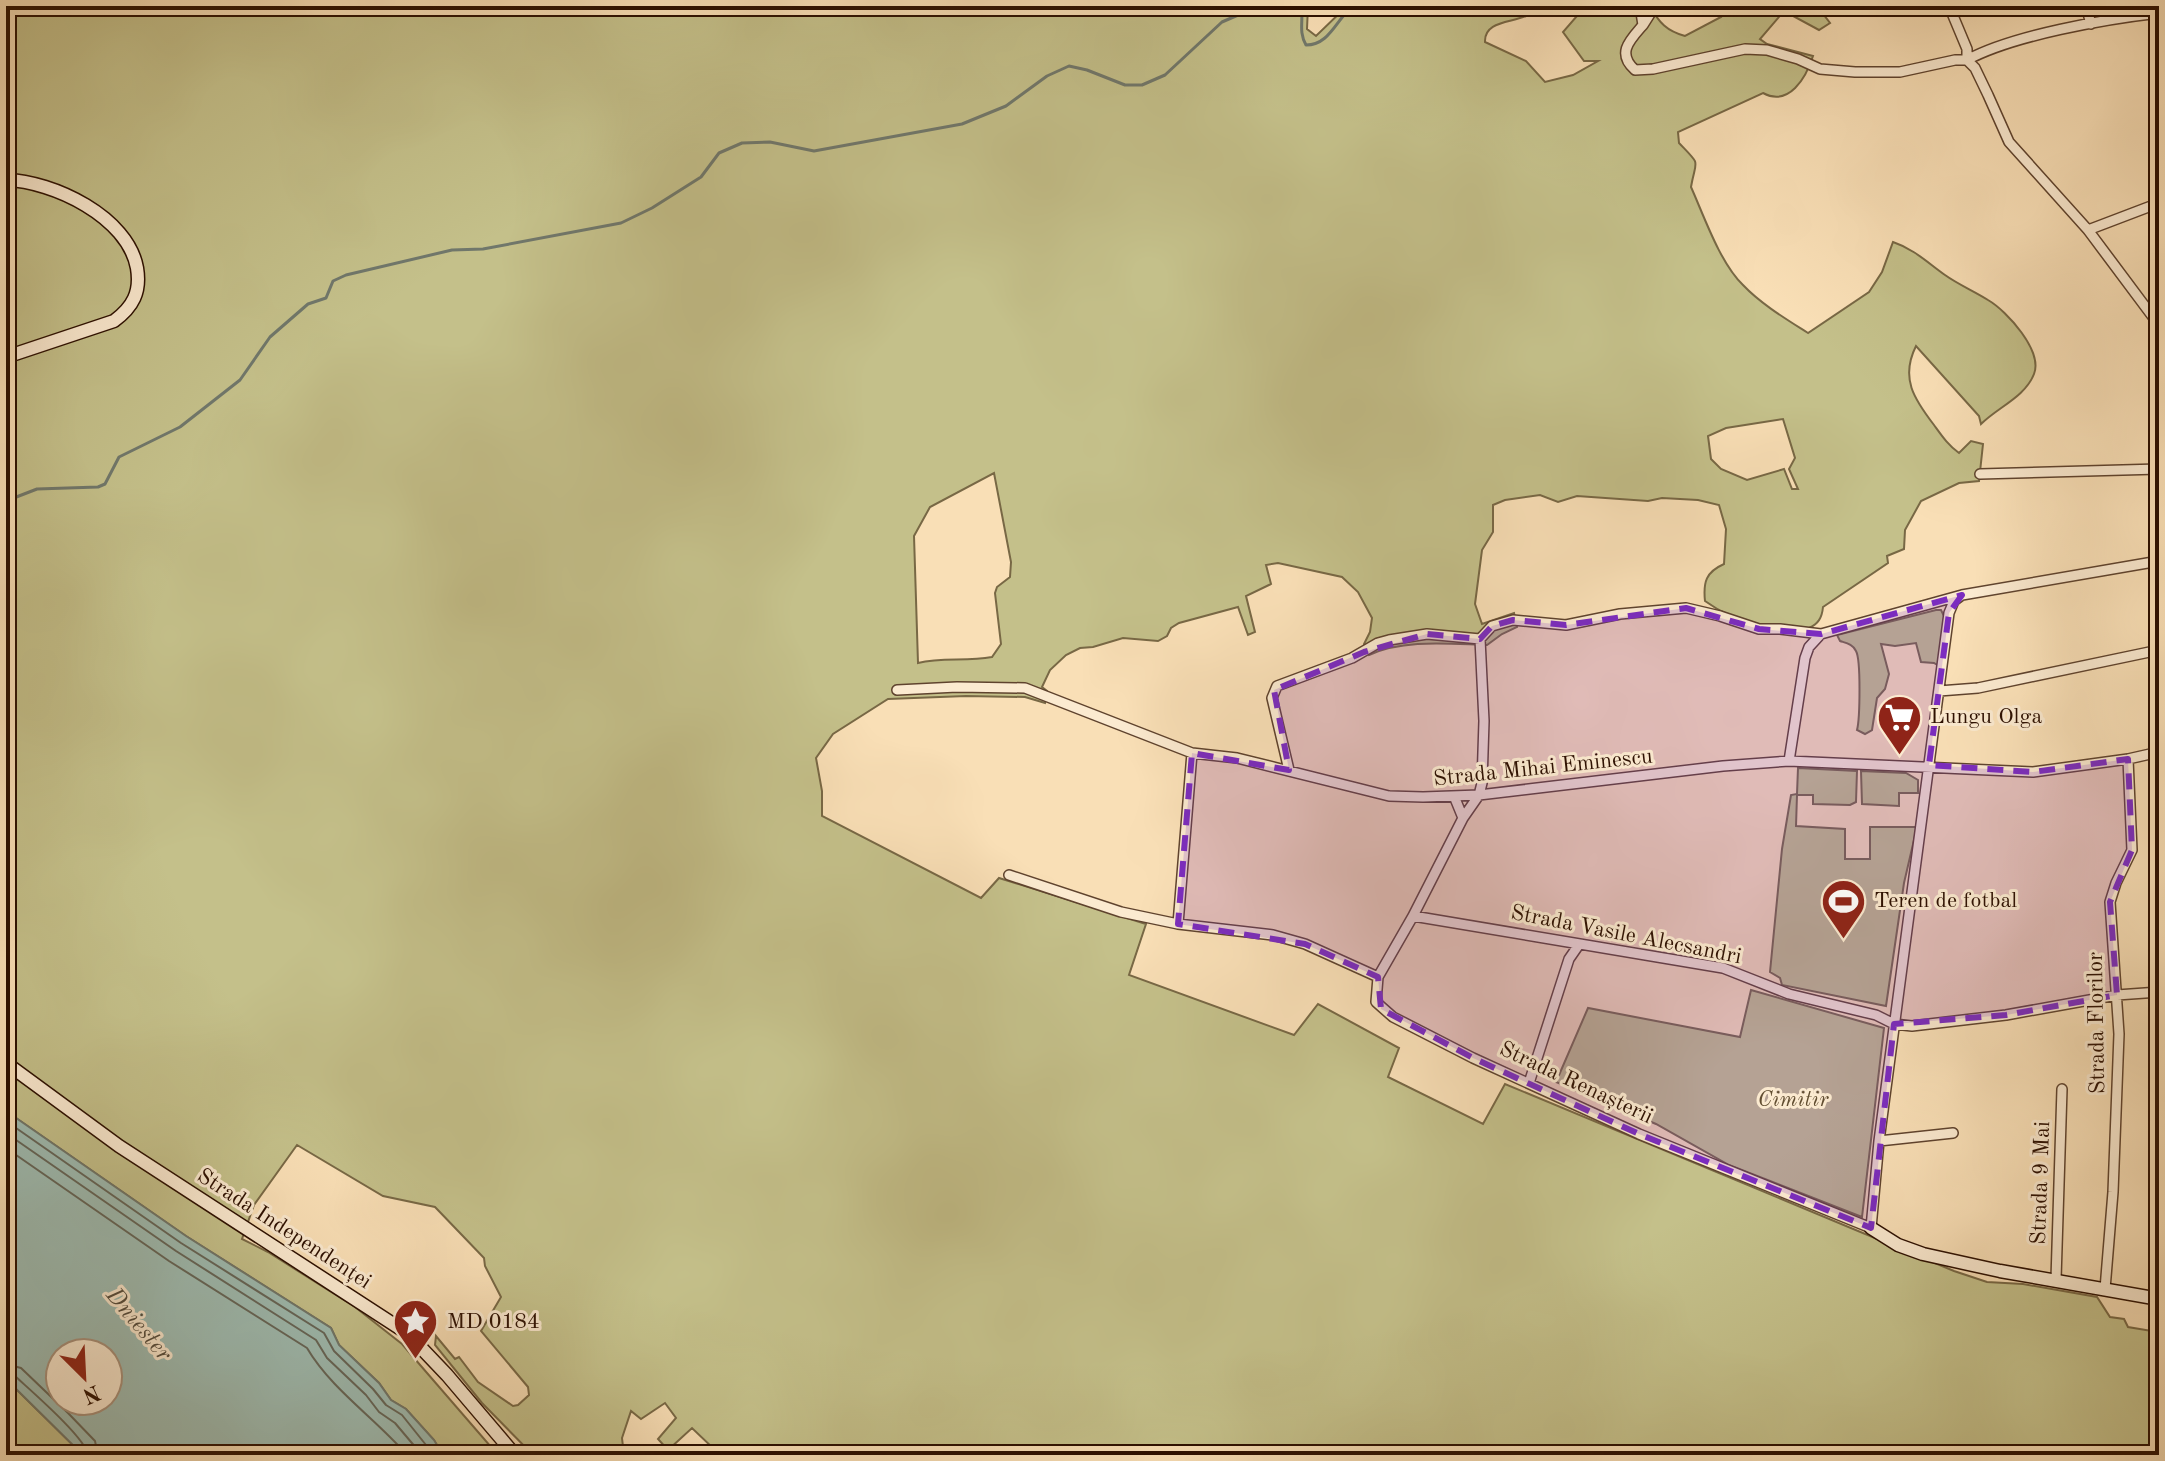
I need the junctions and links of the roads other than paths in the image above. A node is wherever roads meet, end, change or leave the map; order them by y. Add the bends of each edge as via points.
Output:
1 (1640, 6) edge
2 (1655, 6) edge
3 (1949, 6) edge
4 (2086, 6) edge
5 (2159, 13) edge
6 (2091, 24) junction
7 (1643, 25) junction
8 (1967, 60) junction
9 (6, 180) edge
10 (2159, 203) edge
11 (2088, 230) junction
12 (2159, 325) edge
13 (6, 357) edge
14 (2159, 469) edge
15 (1980, 474) dead end
16 (2159, 561) edge
17 (1962, 595) junction
18 (1821, 634) junction
19 (1480, 639) junction
20 (2159, 650) edge
21 (897, 690) dead end
22 (1939, 691) junction
23 (2159, 752) edge
24 (1192, 753) junction
25 (2128, 759) junction
26 (1789, 761) junction
27 (1929, 765) junction
28 (1289, 770) junction
29 (1479, 795) junction
30 (1454, 796) junction
31 (1463, 818) junction
32 (1009, 875) dead end
33 (1413, 916) junction
34 (1178, 924) junction
35 (1578, 946) junction
36 (1378, 977) junction
37 (2159, 992) edge
38 (2117, 995) junction
39 (1894, 1024) junction
40 (6, 1063) edge
41 (1529, 1083) junction
42 (2062, 1089) dead end
43 (1953, 1133) dead end
44 (1879, 1141) junction
45 (1871, 1228) junction
46 (2056, 1279) junction
47 (2105, 1289) junction
48 (2159, 1299) edge
49 (515, 1455) edge

1 - 7 street
2 - 7 street
3 - 8 street
4 - 6 street
5 - 6 street
6 - 8 street via 1985,50
7 - 8 street via 1624,52 1635,70 1745,49 1767,50 1820,69 1855,72 1900,72
8 - 11 street via 2009,142
9 - 13 main road via 52,189 107,220 135,258 139,282 128,310 114,321
10 - 11 street
11 - 12 street
14 - 15 street
16 - 17 street
17 - 18 street
17 - 22 street via 1949,613
18 - 19 street via 1759,629 1686,608 1566,625 1513,620 1492,626
18 - 26 street via 1805,658
19 - 28 street via 1427,634 1389,640 1282,683 1272,698
19 - 29 street via 1484,721
20 - 22 street
21 - 24 street, Strada Mihai Eminescu via 1025,688
22 - 27 street
23 - 25 street, Strada Mihai Eminescu
24 - 28 street, Strada Mihai Eminescu
24 - 34 street
25 - 27 street, Strada Mihai Eminescu via 2033,772
25 - 38 street, Strada Florilor via 2132,850 2110,902
26 - 27 street, Strada Mihai Eminescu
26 - 29 street, Strada Mihai Eminescu
27 - 39 street
28 - 30 street, Strada Mihai Eminescu via 1389,796
29 - 30 street, Strada Mihai Eminescu
29 - 31 street
30 - 31 street
31 - 33 street
32 - 34 street via 1121,912
33 - 35 street, Strada Vasile Alecsandri
33 - 36 street
34 - 36 street via 1273,935
35 - 39 street, Strada Vasile Alecsandri via 1723,968 1789,994
35 - 41 street via 1569,959
36 - 41 street, Strada Renașterii via 1376,1002 1381,1009
37 - 38 street, Strada Vasile Alecsandri
38 - 39 street, Strada Vasile Alecsandri via 2006,1015
38 - 47 street, Strada Florilor via 2117,1121
39 - 44 street
40 - 49 main road, Strada Independenței via 119,1146 407,1333
41 - 45 street, Strada Renașterii via 1639,1134
42 - 46 street, Strada 9 Mai
43 - 44 street
44 - 45 street
45 - 46 main road, Strada Renașterii via 1923,1254
46 - 47 main road, Strada Renașterii
47 - 48 main road, Strada Renașterii

